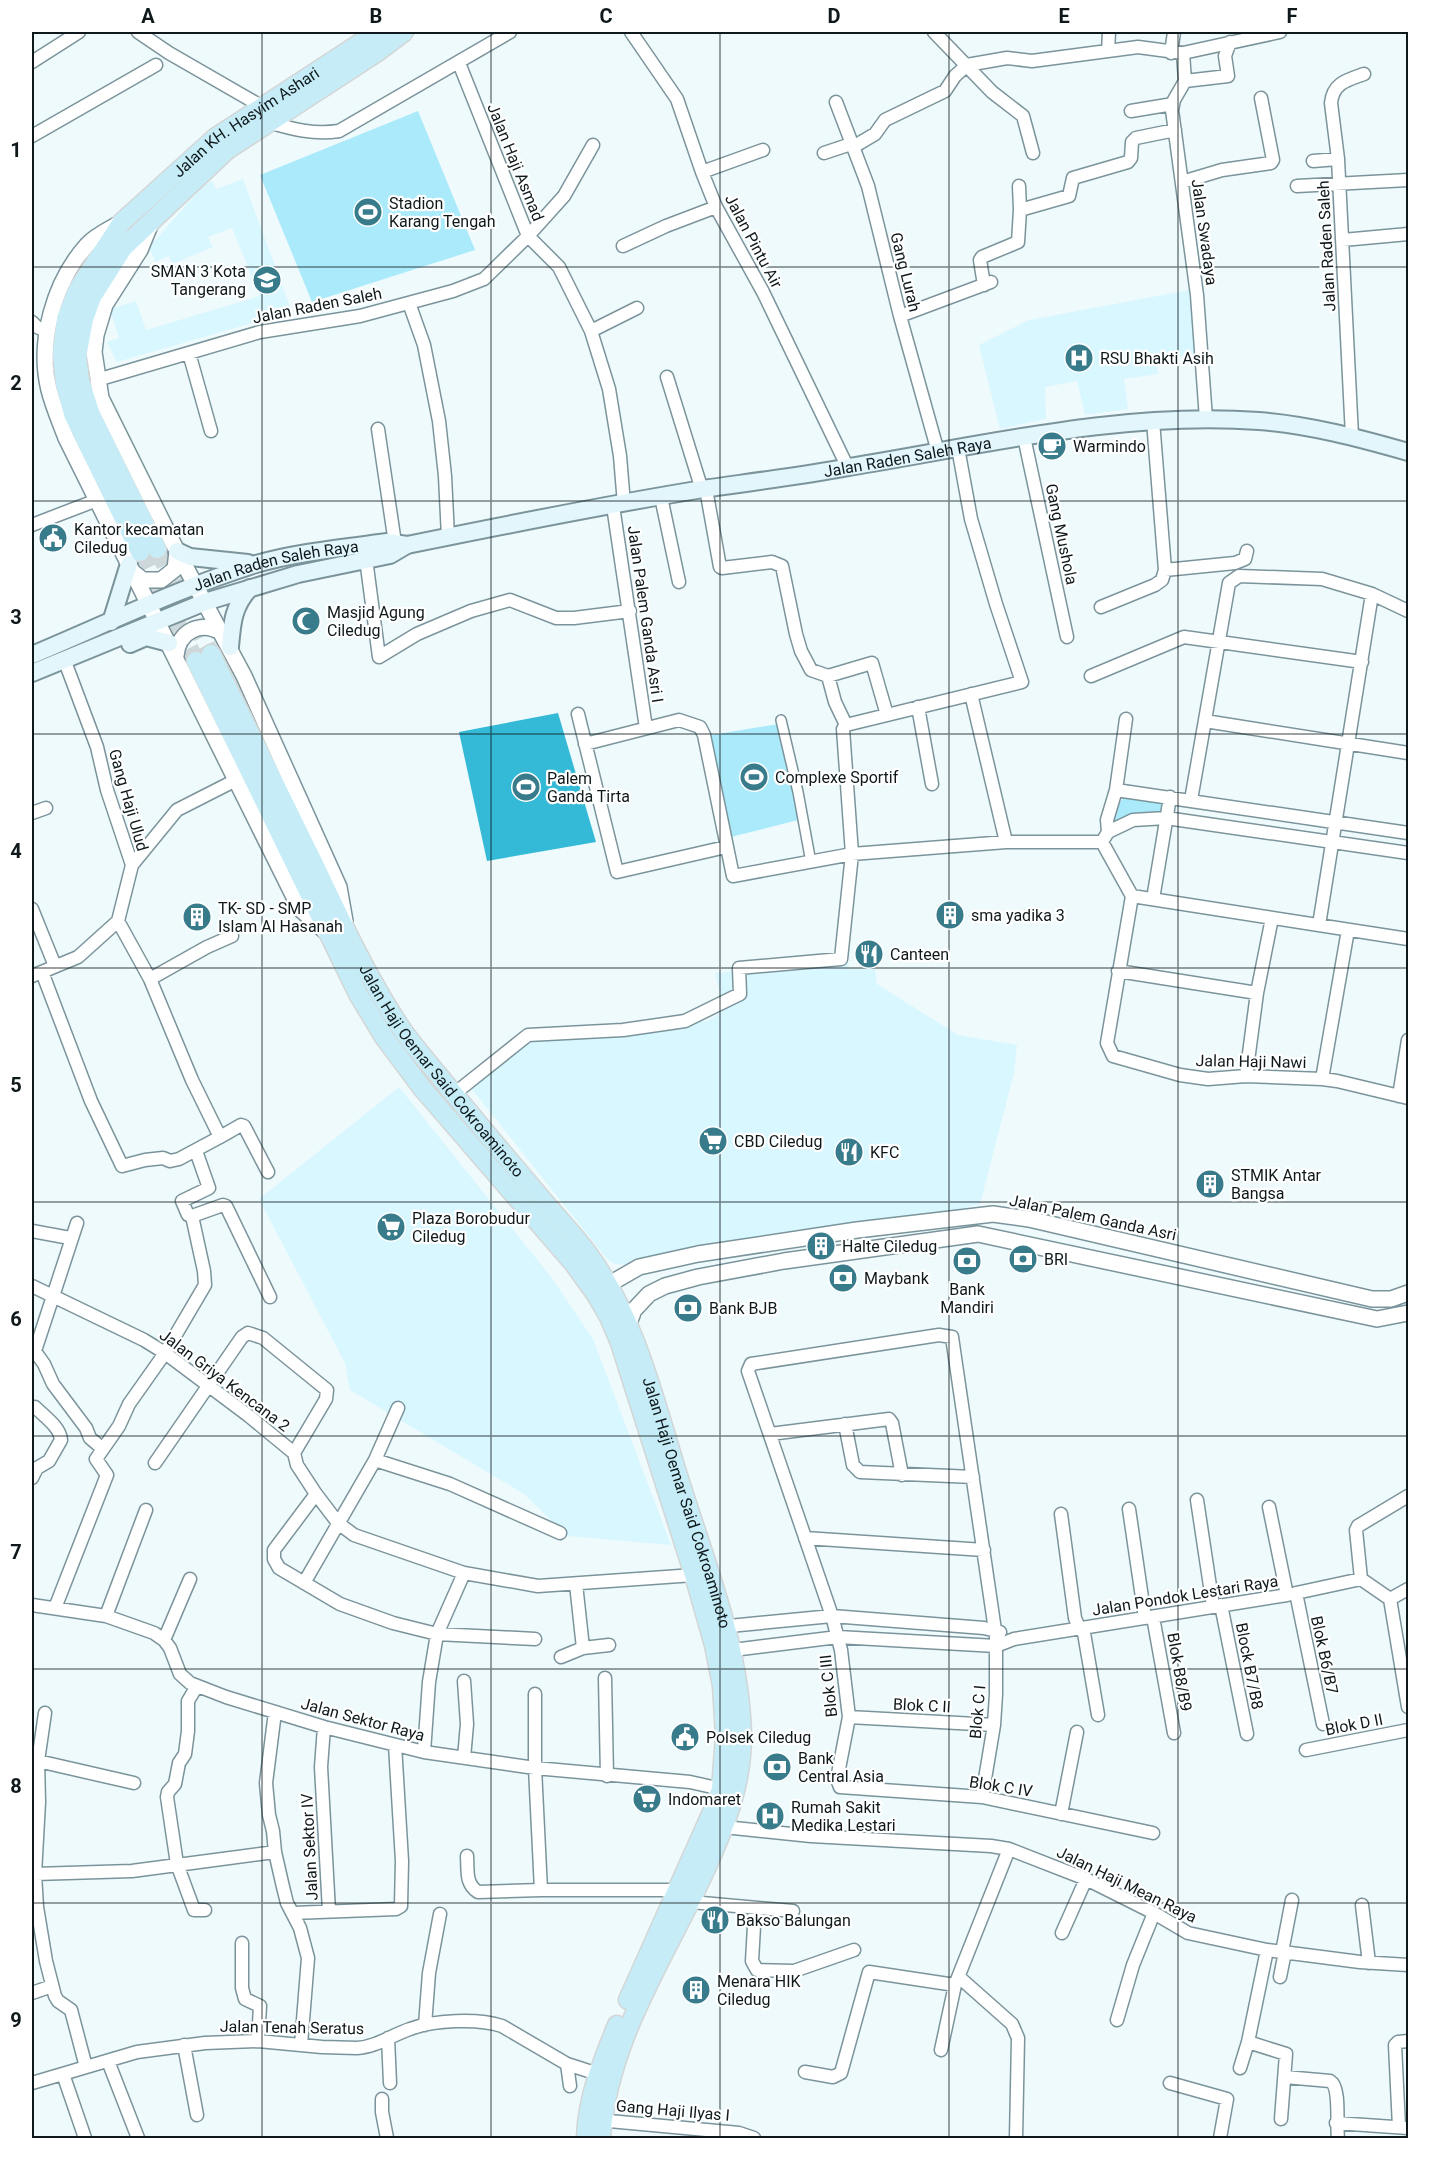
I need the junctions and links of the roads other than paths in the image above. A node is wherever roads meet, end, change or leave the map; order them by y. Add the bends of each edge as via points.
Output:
1 (79, 32) edge
2 (138, 32) edge
3 (404, 32) edge
4 (510, 32) edge
5 (631, 32) edge
6 (934, 32) edge
7 (1109, 32) edge
8 (1174, 32) edge
9 (1280, 32) edge
10 (373, 41) edge
11 (1230, 42) junction
12 (1108, 51) junction
13 (1177, 53) junction
14 (32, 62) edge
15 (459, 63) junction
16 (156, 65) dead end
17 (967, 65) junction
18 (1364, 74) dead end
19 (1185, 81) junction
20 (1261, 98) dead end
21 (836, 102) dead end
22 (1173, 104) junction
23 (1131, 111) dead end
24 (264, 114) junction
25 (1175, 130) junction
26 (32, 136) edge
27 (593, 145) dead end
28 (852, 145) junction
29 (763, 150) dead end
30 (825, 153) dead end
31 (1033, 153) dead end
32 (1338, 159) junction
33 (1313, 162) dead end
34 (702, 172) junction
35 (1408, 180) edge
36 (1182, 182) junction
37 (1339, 183) junction
38 (1019, 186) dead end
39 (1297, 186) dead end
40 (716, 207) junction
41 (1020, 210) junction
42 (122, 222) junction
43 (151, 223) junction
44 (1408, 234) edge
45 (528, 236) junction
46 (1342, 240) junction
47 (623, 246) dead end
48 (410, 303) junction
49 (637, 308) dead end
50 (900, 316) junction
51 (32, 322) edge
52 (46, 331) junction
53 (591, 332) junction
54 (189, 353) junction
55 (667, 377) dead end
56 (97, 380) junction
57 (1206, 419) junction
58 (1153, 422) junction
59 (378, 429) dead end
60 (211, 431) dead end
61 (1352, 436) junction
62 (1024, 437) junction
63 (958, 448) junction
64 (938, 452) junction
65 (1408, 452) edge
66 (848, 468) junction
67 (704, 489) junction
68 (661, 497) junction
69 (97, 500) junction
70 (618, 505) junction
71 (32, 525) edge
72 (448, 537) junction
73 (401, 544) junction
74 (177, 551) junction
75 (1247, 551) dead end
76 (140, 560) junction
77 (366, 560) junction
78 (258, 564) junction
79 (1165, 570) junction
80 (679, 582) dead end
81 (196, 585) junction
82 (250, 588) junction
83 (1372, 594) junction
84 (205, 602) junction
85 (149, 604) junction
86 (1101, 607) dead end
87 (630, 611) junction
88 (1408, 611) edge
89 (111, 622) junction
90 (158, 622) junction
91 (1067, 637) dead end
92 (226, 640) junction
93 (1220, 642) junction
94 (172, 649) junction
95 (89, 650) junction
96 (32, 655) edge
97 (64, 660) junction
98 (1362, 662) junction
99 (32, 673) edge
100 (828, 676) junction
101 (1091, 676) dead end
102 (971, 694) junction
103 (918, 707) junction
104 (578, 714) dead end
105 (887, 715) junction
106 (1126, 719) dead end
107 (781, 720) dead end
108 (1205, 721) junction
109 (846, 725) junction
110 (646, 728) junction
111 (585, 744) junction
112 (1348, 744) junction
113 (1408, 753) edge
114 (236, 780) junction
115 (932, 784) dead end
116 (1116, 790) junction
117 (1170, 797) junction
118 (1191, 800) junction
119 (46, 808) dead end
120 (32, 813) edge
121 (1166, 818) junction
122 (1335, 823) junction
123 (1408, 833) edge
124 (1105, 837) junction
125 (1006, 842) junction
126 (1332, 844) junction
127 (726, 847) junction
128 (852, 854) junction
129 (1408, 854) edge
130 (810, 857) dead end
131 (132, 865) junction
132 (1131, 896) junction
133 (1153, 899) junction
134 (32, 909) edge
135 (1272, 918) junction
136 (118, 921) junction
137 (1319, 925) junction
138 (1348, 930) junction
139 (347, 933) junction
140 (328, 934) junction
141 (232, 936) dead end
142 (1408, 939) edge
143 (55, 966) junction
144 (1118, 971) junction
145 (37, 974) edge
146 (150, 979) junction
147 (1257, 993) junction
148 (1408, 1040) edge
149 (1246, 1076) junction
150 (1323, 1079) junction
151 (454, 1094) junction
152 (1404, 1097) edge
153 (220, 1137) junction
154 (196, 1151) junction
155 (268, 1172) dead end
156 (192, 1216) junction
157 (77, 1224) dead end
158 (32, 1231) edge
159 (70, 1238) junction
160 (782, 1241) junction
161 (784, 1261) junction
162 (32, 1286) edge
163 (602, 1289) junction
164 (1408, 1293) edge
165 (53, 1296) junction
166 (270, 1297) dead end
167 (1408, 1313) edge
168 (629, 1323) junction
169 (33, 1350) edge
170 (165, 1353) junction
171 (209, 1387) junction
172 (35, 1407) dead end
173 (398, 1407) dead end
174 (844, 1424) junction
175 (770, 1434) junction
176 (103, 1449) junction
177 (294, 1453) junction
178 (375, 1460) junction
179 (155, 1464) dead end
180 (902, 1475) junction
181 (974, 1477) junction
182 (32, 1478) edge
183 (316, 1494) junction
184 (1408, 1496) edge
185 (1197, 1500) dead end
186 (1269, 1507) dead end
187 (1129, 1509) dead end
188 (147, 1510) dead end
189 (1061, 1514) dead end
190 (338, 1523) junction
191 (560, 1533) dead end
192 (805, 1538) junction
193 (984, 1550) junction
194 (464, 1573) junction
195 (694, 1575) junction
196 (190, 1579) dead end
197 (1361, 1579) junction
198 (304, 1582) junction
199 (576, 1584) junction
200 (1408, 1589) edge
201 (1292, 1594) junction
202 (1390, 1599) junction
203 (32, 1605) edge
204 (1217, 1606) junction
205 (56, 1608) junction
206 (106, 1616) junction
207 (832, 1616) junction
208 (1149, 1618) junction
209 (717, 1627) junction
210 (995, 1629) junction
211 (1079, 1629) junction
212 (437, 1634) junction
213 (838, 1636) junction
214 (535, 1639) dead end
215 (1014, 1639) junction
216 (164, 1640) junction
217 (609, 1645) dead end
218 (996, 1646) junction
219 (583, 1648) junction
220 (724, 1651) junction
221 (561, 1657) dead end
222 (605, 1678) dead end
223 (464, 1681) dead end
224 (197, 1686) junction
225 (535, 1694) dead end
226 (1408, 1707) edge
227 (275, 1712) junction
228 (45, 1713) dead end
229 (1098, 1715) dead end
230 (849, 1717) junction
231 (1323, 1724) dead end
232 (994, 1725) junction
233 (324, 1727) junction
234 (1408, 1730) edge
235 (1077, 1732) dead end
236 (1174, 1733) dead end
237 (1247, 1734) dead end
238 (395, 1745) junction
239 (1306, 1750) dead end
240 (424, 1752) junction
241 (464, 1758) junction
242 (38, 1761) junction
243 (535, 1768) junction
244 (607, 1776) junction
245 (134, 1783) dead end
246 (840, 1787) joint
247 (721, 1789) junction
248 (982, 1797) junction
249 (1061, 1814) junction
250 (724, 1827) junction
251 (1153, 1833) dead end
252 (1009, 1849) junction
253 (275, 1852) junction
254 (467, 1857) dead end
255 (177, 1864) junction
256 (34, 1870) edge
257 (1086, 1879) junction
258 (541, 1890) junction
259 (676, 1890) junction
260 (1292, 1900) dead end
261 (692, 1902) junction
262 (1362, 1905) dead end
263 (755, 1909) junction
264 (205, 1911) dead end
265 (329, 1911) junction
266 (793, 1911) dead end
267 (293, 1913) junction
268 (1154, 1913) junction
269 (440, 1914) dead end
270 (1062, 1933) dead end
271 (242, 1943) dead end
272 (854, 1950) dead end
273 (1267, 1950) junction
274 (1283, 1952) junction
275 (1369, 1963) junction
276 (1408, 1965) edge
277 (1280, 1977) dead end
278 (957, 1981) junction
279 (52, 1986) junction
280 (32, 1993) edge
281 (1117, 2020) dead end
282 (425, 2025) junction
283 (388, 2038) junction
284 (258, 2040) junction
285 (1408, 2041) edge
286 (1248, 2042) junction
287 (184, 2045) junction
288 (301, 2045) junction
289 (941, 2050) dead end
290 (108, 2061) junction
291 (567, 2064) junction
292 (86, 2067) junction
293 (1239, 2068) dead end
294 (805, 2072) dead end
295 (63, 2074) junction
296 (604, 2076) junction
297 (1285, 2077) junction
298 (390, 2083) dead end
299 (1170, 2083) dead end
300 (32, 2084) edge
301 (570, 2086) dead end
302 (382, 2099) dead end
303 (197, 2115) dead end
304 (1281, 2119) dead end
305 (595, 2120) junction
306 (1336, 2123) junction
307 (1404, 2127) edge
308 (85, 2139) edge
309 (138, 2139) edge
310 (387, 2139) edge
311 (586, 2139) edge
312 (601, 2139) edge
313 (754, 2139) edge
314 (1017, 2139) edge
315 (1220, 2139) edge
316 (1338, 2139) edge

1 - 14 street
2 - 24 street
3 - 10 main road, Jalan KH. Hasyim Ashari
4 - 15 street
5 - 34 street, Jalan Pintu Air via 678,99
6 - 17 street
7 - 12 street
8 - 13 street
9 - 11 street
10 - 24 main road, Jalan KH. Hasyim Ashari
11 - 13 street
11 - 19 street via 1225,56 1228,76
12 - 13 street via 1138,47
12 - 17 street via 1032,61 1007,58
13 - 19 street
15 - 24 street via 339,131 307,132
15 - 45 street, Jalan Haji Asmad
16 - 26 street
17 - 28 street via 945,91 885,120 875,134
17 - 31 street via 992,92 1023,116
18 - 32 street, Jalan Raden Saleh via 1342,82 1332,95
19 - 22 street
20 - 36 street via 1273,160
21 - 28 street, Gang Lurah
22 - 23 street
22 - 25 street, Jalan Swadaya
24 - 42 main road, Jalan KH. Hasyim Ashari via 216,136
24 - 43 main road, Jalan KH. Hasyim Ashari
25 - 36 street, Jalan Swadaya
25 - 41 street via 1136,138 1128,162 1073,178 1069,196
27 - 45 street, Jalan Raden Saleh via 564,196
28 - 30 street
28 - 50 street, Gang Lurah via 868,186
29 - 34 street
32 - 33 street
32 - 37 street, Jalan Raden Saleh
34 - 40 street, Jalan Pintu Air
35 - 37 street
36 - 57 street, Jalan Swadaya via 1197,296
37 - 39 street
37 - 46 street, Jalan Raden Saleh
38 - 41 street
40 - 47 street
40 - 66 street, Jalan Pintu Air via 763,292
41 - 50 street via 1018,242 980,260 988,284
42 - 52 street, Jalan KH. Hasyim Ashari via 89,243 74,261
42 - 76 main road, Jalan KH. Hasyim Ashari via 77,291 66,319 62,353 73,414
43 - 56 street, Jalan KH. Hasyim Ashari via 140,250 105,304 94,352
43 - 76 main road, Jalan KH. Hasyim Ashari via 123,248 92,297 77,357 80,381
44 - 46 street
45 - 48 street, Jalan Raden Saleh via 484,279
45 - 53 street, Jalan Haji Asmad via 559,267
46 - 61 street, Jalan Raden Saleh
48 - 54 street, Jalan Raden Saleh via 360,316 260,332
48 - 72 street via 424,345 439,421
49 - 53 street
50 - 64 street, Gang Lurah
51 - 52 street
52 - 69 street, Jalan KH. Hasyim Ashari via 49,390 66,438
53 - 70 street, Jalan Haji Asmad via 609,389 620,456
54 - 56 street, Jalan Raden Saleh
54 - 60 street
55 - 67 street
56 - 74 street, Jalan KH. Hasyim Ashari via 107,412
57 - 58 main road, Jalan Raden Saleh Raya
57 - 61 main road, Jalan Raden Saleh Raya via 1260,421
58 - 62 main road, Jalan Raden Saleh Raya
58 - 79 street
59 - 73 street
61 - 65 main road, Jalan Raden Saleh Raya
62 - 63 main road, Jalan Raden Saleh Raya
62 - 91 street, Gang Mushola
63 - 64 main road, Jalan Raden Saleh Raya
63 - 102 street via 971,519 1022,681
64 - 66 main road, Jalan Raden Saleh Raya
66 - 67 main road, Jalan Raden Saleh Raya
67 - 68 main road, Jalan Raden Saleh Raya
67 - 100 street via 719,565 722,568 772,562 782,566 801,651 810,670
68 - 70 main road, Jalan Raden Saleh Raya
68 - 80 street
69 - 71 street
69 - 76 street, Jalan KH. Hasyim Ashari
70 - 72 main road, Jalan Raden Saleh Raya
70 - 87 street, Jalan Palem Ganda Asri I
72 - 73 main road, Jalan Raden Saleh Raya
73 - 77 main road, Jalan Raden Saleh Raya via 390,555
73 - 78 main road, Jalan Raden Saleh Raya via 387,542
74 - 76 street via 175,569 161,580 143,580
74 - 78 main road via 190,557
74 - 81 street, Jalan KH. Hasyim Ashari
75 - 79 street via 1245,559 1235,563
76 - 85 street, Jalan KH. Hasyim Ashari
76 - 89 main road
77 - 82 main road, Jalan Raden Saleh Raya
77 - 87 street via 379,657 417,634 471,611 510,600 556,618
78 - 81 main road, Jalan Raden Saleh Raya
79 - 86 street via 1162,580 1155,585
81 - 84 street, Jalan KH. Hasyim Ashari
81 - 85 main road, Jalan Raden Saleh Raya
82 - 84 main road, Jalan Raden Saleh Raya
82 - 92 main road via 238,600
83 - 88 street
83 - 93 street via 1322,579 1239,576 1229,583
83 - 98 street
84 - 90 main road, Jalan Raden Saleh Raya
84 - 92 street, Jalan Haji Oemar Said Cokroaminoto
85 - 89 main road, Jalan Raden Saleh Raya
85 - 90 street, Jalan KH. Hasyim Ashari
87 - 110 street, Jalan Palem Ganda Asri I
89 - 96 main road, Jalan Raden Saleh Raya
90 - 94 street, Jalan Haji Oemar Said Cokroaminoto
90 - 95 main road, Jalan Raden Saleh Raya
92 - 94 street via 217,630 204,627 186,633
92 - 139 street, Jalan Haji Oemar Said Cokroaminoto via 339,887
93 - 98 street
93 - 101 street via 1184,637
93 - 108 street
94 - 95 main road via 146,637 108,653
94 - 114 street, Jalan Haji Oemar Said Cokroaminoto
95 - 97 main road, Jalan Raden Saleh Raya
97 - 99 main road, Jalan Raden Saleh Raya
97 - 131 street, Gang Haji Ulud via 97,747
98 - 112 street
100 - 105 street via 872,663
100 - 109 street via 834,702
102 - 103 street
102 - 125 street
103 - 105 street
103 - 115 street
104 - 111 street
105 - 109 street
106 - 116 street
107 - 130 street
108 - 112 street
108 - 118 street
109 - 128 street via 843,729
110 - 111 street
110 - 127 street via 679,720 700,727
111 - 127 street via 617,872
112 - 113 street
112 - 122 street
114 - 131 street via 177,810
114 - 140 street, Jalan Haji Oemar Said Cokroaminoto via 300,909
116 - 117 street
116 - 124 street
117 - 118 street
117 - 121 street
118 - 122 street
119 - 120 street
121 - 124 street via 1133,820
121 - 126 street
121 - 133 street
122 - 123 street
122 - 126 street
124 - 125 street
124 - 132 street
125 - 128 street
126 - 129 street
126 - 137 street
127 - 128 street via 733,876
128 - 151 street via 842,958 740,968 740,994 685,1021 622,1030 528,1035
131 - 136 street, Gang Haji Ulud
132 - 133 street
132 - 144 street, Jalan Haji Nawi
133 - 135 street
134 - 143 street
135 - 137 street
135 - 147 street
136 - 143 street via 78,957
136 - 146 street
137 - 138 street
138 - 142 street
138 - 150 street
139 - 140 main road, Jalan Haji Oemar Said Cokroaminoto via 204,657
139 - 151 main road, Jalan Haji Oemar Said Cokroaminoto via 401,1028
140 - 163 main road, Jalan Haji Oemar Said Cokroaminoto via 384,1037 422,1088 574,1263
141 - 146 street
143 - 145 street
144 - 147 street
144 - 149 street, Jalan Haji Nawi via 1107,1043 1113,1056 1180,1075 1208,1079
145 - 154 street via 122,1166 164,1158 170,1161
146 - 153 street
147 - 149 street
148 - 152 street
149 - 150 street, Jalan Haji Nawi
150 - 152 street, Jalan Haji Nawi
151 - 163 main road, Jalan Haji Oemar Said Cokroaminoto via 589,1254
153 - 154 street
153 - 155 street via 244,1126
154 - 156 street via 209,1188 182,1201 185,1212
156 - 166 street via 226,1206
156 - 170 street via 205,1285
157 - 159 street
158 - 159 street
159 - 165 street
160 - 161 street
160 - 163 street, Jalan Palem Ganda Asri via 639,1267
160 - 164 street, Jalan Palem Ganda Asri via 993,1214 1372,1299 1391,1299
161 - 167 street via 978,1234 1377,1319
161 - 168 street via 665,1286 640,1302
162 - 165 street, Jalan Griya Kencana 2
163 - 168 main road, Jalan Haji Oemar Said Cokroaminoto
163 - 195 main road, Jalan Haji Oemar Said Cokroaminoto
165 - 169 street
165 - 170 street, Jalan Griya Kencana 2
168 - 209 main road, Jalan Haji Oemar Said Cokroaminoto
169 - 176 street via 90,1437
170 - 171 street, Jalan Griya Kencana 2
170 - 176 street
171 - 177 street, Jalan Griya Kencana 2
171 - 177 street via 242,1337 248,1333 263,1338 327,1390 326,1400
171 - 179 street
172 - 182 street via 61,1436 49,1461 37,1468
173 - 178 street
174 - 175 street
174 - 180 street via 854,1469
174 - 180 street via 889,1419
175 - 181 street, Blok C I via 748,1371 751,1364 939,1335 951,1337
175 - 192 street, Blok C III
176 - 205 street via 96,1460 108,1475
177 - 183 street, Jalan Griya Kencana 2 via 297,1465
178 - 190 street
178 - 191 street via 450,1484
180 - 181 street
181 - 193 street, Blok C I
183 - 190 street, Jalan Griya Kencana 2
183 - 198 street via 274,1550 279,1568
184 - 197 street via 1358,1526
185 - 204 street, Block B7/B8
186 - 201 street, Blok B6/B7
187 - 208 street, Blok B8/B9
188 - 206 street
189 - 211 street
190 - 194 street, Jalan Griya Kencana 2 via 354,1535
190 - 198 street
192 - 193 street
192 - 207 street, Blok C III
193 - 210 street, Blok C I
194 - 199 street, Jalan Griya Kencana 2 via 538,1586
194 - 212 street
195 - 199 street, Jalan Griya Kencana 2
195 - 209 main road, Jalan Haji Oemar Said Cokroaminoto
196 - 216 street
197 - 201 street, Jalan Pondok Lestari Raya
197 - 202 street
198 - 212 street via 340,1604
199 - 219 street
200 - 202 street
201 - 204 street, Jalan Pondok Lestari Raya
201 - 231 street, Blok B6/B7
202 - 226 street
203 - 205 street
204 - 208 street, Jalan Pondok Lestari Raya
204 - 237 street, Block B7/B8
205 - 206 street
206 - 216 street
207 - 209 street
207 - 210 street
207 - 213 street, Blok C III
208 - 211 street, Jalan Pondok Lestari Raya
208 - 236 street, Blok B8/B9
209 - 220 main road, Jalan Haji Oemar Said Cokroaminoto
210 - 215 street
210 - 218 street, Blok C I
211 - 215 street, Jalan Pondok Lestari Raya
211 - 229 street via 1084,1633
212 - 214 street
212 - 240 street
213 - 218 street, Jalan Pondok Lestari Raya
213 - 220 street, Jalan Pondok Lestari Raya
213 - 230 street, Blok C III
215 - 218 street, Jalan Pondok Lestari Raya
216 - 224 street, Jalan Sektor Raya via 180,1674
217 - 219 street
218 - 232 street, Blok C I
219 - 221 street
220 - 247 main road, Jalan Haji Oemar Said Cokroaminoto
220 - 250 main road, Jalan Haji Oemar Said Cokroaminoto via 742,1734 740,1779
222 - 244 street
223 - 241 street
224 - 227 street, Jalan Sektor Raya
224 - 255 street via 188,1701 185,1754 175,1784 168,1792
225 - 243 street
227 - 233 street, Jalan Sektor Raya
227 - 253 street via 266,1783
228 - 242 street
230 - 232 street, Blok C II
230 - 246 street, Blok C III via 837,1779
232 - 248 street, Blok C I
233 - 238 street, Jalan Sektor Raya
233 - 265 street, Jalan Sektor IV via 321,1767
234 - 239 street, Blok D II
235 - 249 street
238 - 240 street, Jalan Sektor Raya
238 - 265 street, Jalan Sektor IV via 401,1906 396,1910
240 - 241 street, Jalan Sektor Raya
241 - 243 street, Jalan Sektor Raya
242 - 245 street
242 - 256 street
243 - 244 street, Jalan Sektor Raya
243 - 258 street
244 - 247 street, Jalan Sektor Raya via 690,1782
246 - 248 street, Blok C IV
247 - 259 main road, Jalan Haji Oemar Said Cokroaminoto
248 - 249 street, Blok C IV
249 - 251 street, Blok C IV
250 - 252 street, Jalan Haji Mean Raya
250 - 261 main road, Jalan Haji Oemar Said Cokroaminoto
252 - 257 street, Jalan Haji Mean Raya
252 - 278 street
253 - 255 street
253 - 267 street
254 - 258 street via 468,1880 478,1892
255 - 256 street via 132,1871
255 - 264 street via 194,1910
256 - 279 street via 41,1935
257 - 268 street, Jalan Haji Mean Raya
257 - 270 street
258 - 259 street
259 - 296 main road, Jalan Haji Oemar Said Cokroaminoto
260 - 274 street
261 - 263 street
261 - 296 main road, Jalan Haji Oemar Said Cokroaminoto
262 - 275 street
263 - 266 street
263 - 272 street via 752,1961 757,1970 794,1971
265 - 267 street
267 - 288 street via 308,1958
268 - 273 street, Jalan Haji Mean Raya via 1188,1933
268 - 281 street
269 - 282 street
271 - 284 street via 242,1991 245,1998 260,2006
273 - 274 street, Jalan Haji Mean Raya
273 - 286 street
274 - 275 street, Jalan Haji Mean Raya
274 - 277 street
275 - 276 street, Jalan Haji Mean Raya
278 - 289 street
278 - 294 street via 869,1972 841,2073 832,2077
278 - 314 street via 1016,2030
279 - 280 street
279 - 292 street via 56,1999 71,2010
282 - 283 street, Jalan Tenah Seratus
282 - 291 street, Jalan Tenah Seratus via 466,2020 490,2022
283 - 288 street, Jalan Tenah Seratus via 366,2048
283 - 298 street
284 - 287 street, Jalan Tenah Seratus
284 - 288 street, Jalan Tenah Seratus
285 - 307 street via 1395,2045
286 - 293 street
286 - 297 street via 1286,2054
287 - 290 street, Jalan Tenah Seratus
287 - 303 street
290 - 292 street, Jalan Tenah Seratus
290 - 309 street
291 - 296 street, Jalan Tenah Seratus
291 - 301 street
292 - 295 street, Jalan Tenah Seratus
295 - 300 street, Jalan Tenah Seratus
295 - 308 street
296 - 305 main road, Jalan Haji Oemar Said Cokroaminoto
297 - 304 street
297 - 306 street via 1335,2084
299 - 315 street via 1227,2098
302 - 310 street
305 - 311 main road, Jalan Haji Oemar Said Cokroaminoto
305 - 312 main road, Jalan Haji Oemar Said Cokroaminoto
305 - 313 street, Gang Haji Ilyas I via 738,2133
306 - 307 street
306 - 316 street

